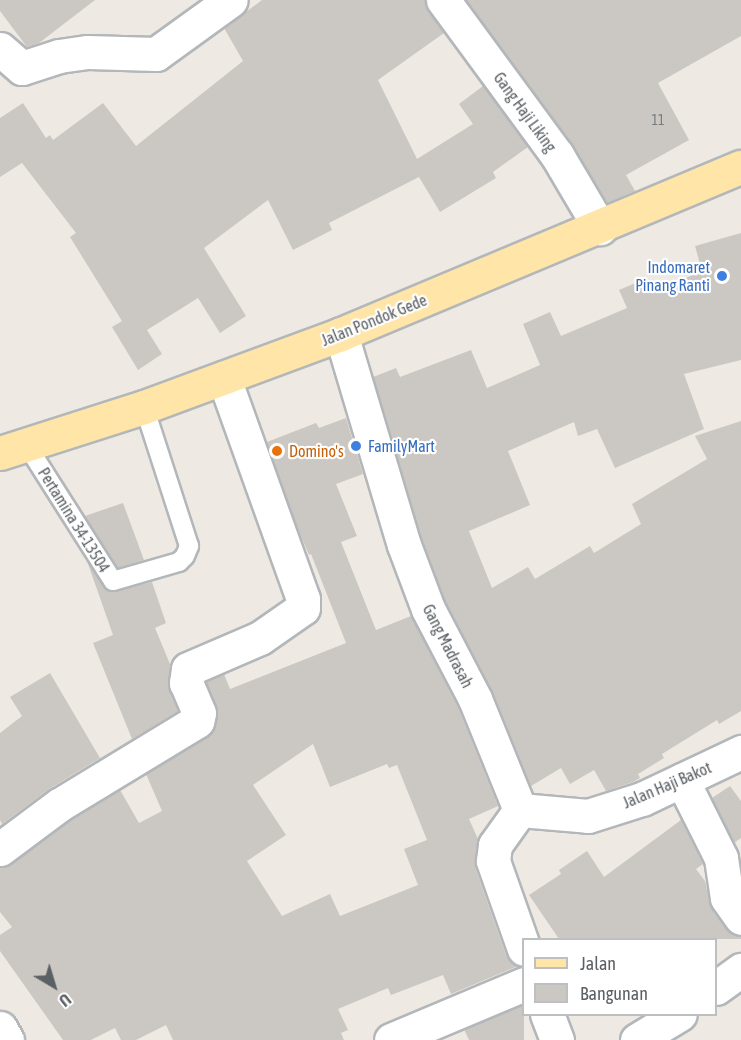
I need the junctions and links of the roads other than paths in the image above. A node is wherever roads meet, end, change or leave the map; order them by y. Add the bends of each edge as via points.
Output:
1 (231, 0) edge
2 (443, 0) edge
3 (9, 58) edge
4 (740, 173) edge
5 (600, 228) junction
6 (341, 334) junction
7 (224, 378) junction
8 (144, 407) junction
9 (13, 448) edge
10 (741, 752) edge
11 (682, 780) junction
12 (520, 810) junction
13 (0, 849) edge
14 (741, 918) edge
15 (522, 943) edge
16 (741, 969) edge
17 (522, 985) edge
18 (717, 987) edge
19 (548, 1016) edge
20 (677, 1016) edge
21 (0, 1028) edge
22 (7, 1040) edge
23 (391, 1040) edge
24 (557, 1040) edge
25 (637, 1040) edge

1 - 3 street via 156,54 88,52 27,68
2 - 5 street, Gang Haji Liking via 557,155
4 - 5 main road, Jalan Pondok Gede
5 - 6 main road, Jalan Pondok Gede
6 - 7 main road, Jalan Pondok Gede
6 - 12 street, Gang Madrasah via 404,545 428,609 475,699
7 - 8 main road, Jalan Pondok Gede
7 - 13 street via 303,608 260,638 188,669 186,683 199,712 197,721 58,806
8 - 9 main road, Jalan Pondok Gede
8 - 9 lane, Pertamina 34-13504 via 189,546 178,562 113,581
10 - 11 street, Jalan Haji Bakot
11 - 12 street, Jalan Haji Bakot via 642,799 588,816
11 - 14 street via 721,858 727,898
12 - 15 street via 495,846 493,861
16 - 18 street
17 - 23 street
19 - 24 street
20 - 25 street
21 - 22 street

